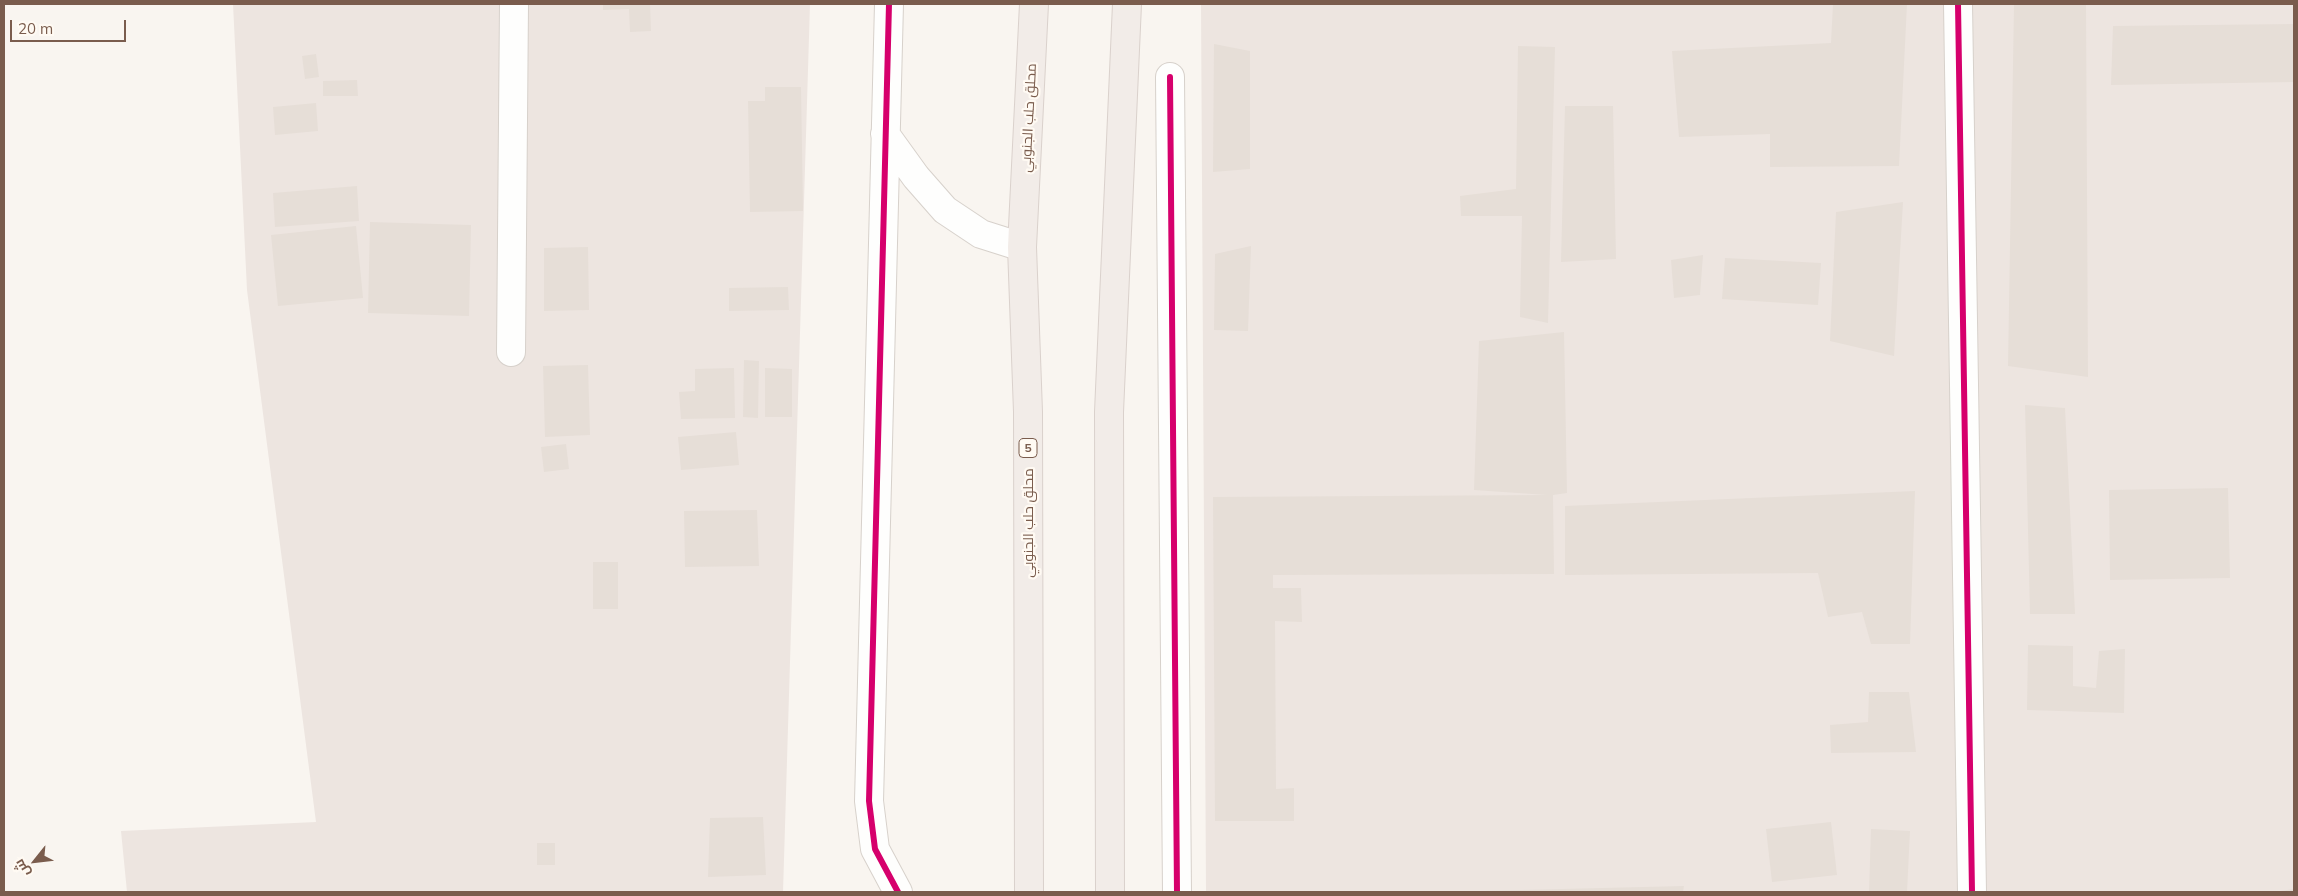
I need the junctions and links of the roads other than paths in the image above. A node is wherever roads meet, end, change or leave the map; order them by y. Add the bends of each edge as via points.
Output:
1 (514, 4) edge
2 (888, 4) edge
3 (1034, 4) edge
4 (1127, 4) edge
5 (1958, 4) edge
6 (1170, 77) dead end
7 (885, 134) junction
8 (1022, 247) junction
9 (511, 352) dead end
10 (898, 892) edge
11 (1030, 892) edge
12 (1110, 892) edge
13 (1177, 892) edge
14 (1972, 892) edge

1 - 9 street
2 - 7 street
3 - 8 highway, محلق حلب الجنوبي / 5
4 - 12 highway via 1109,412
5 - 14 street
6 - 13 street
7 - 8 street via 945,210 981,234
7 - 10 street via 870,802 875,849
8 - 11 highway, محلق حلب الجنوبي / 5 via 1028,422

